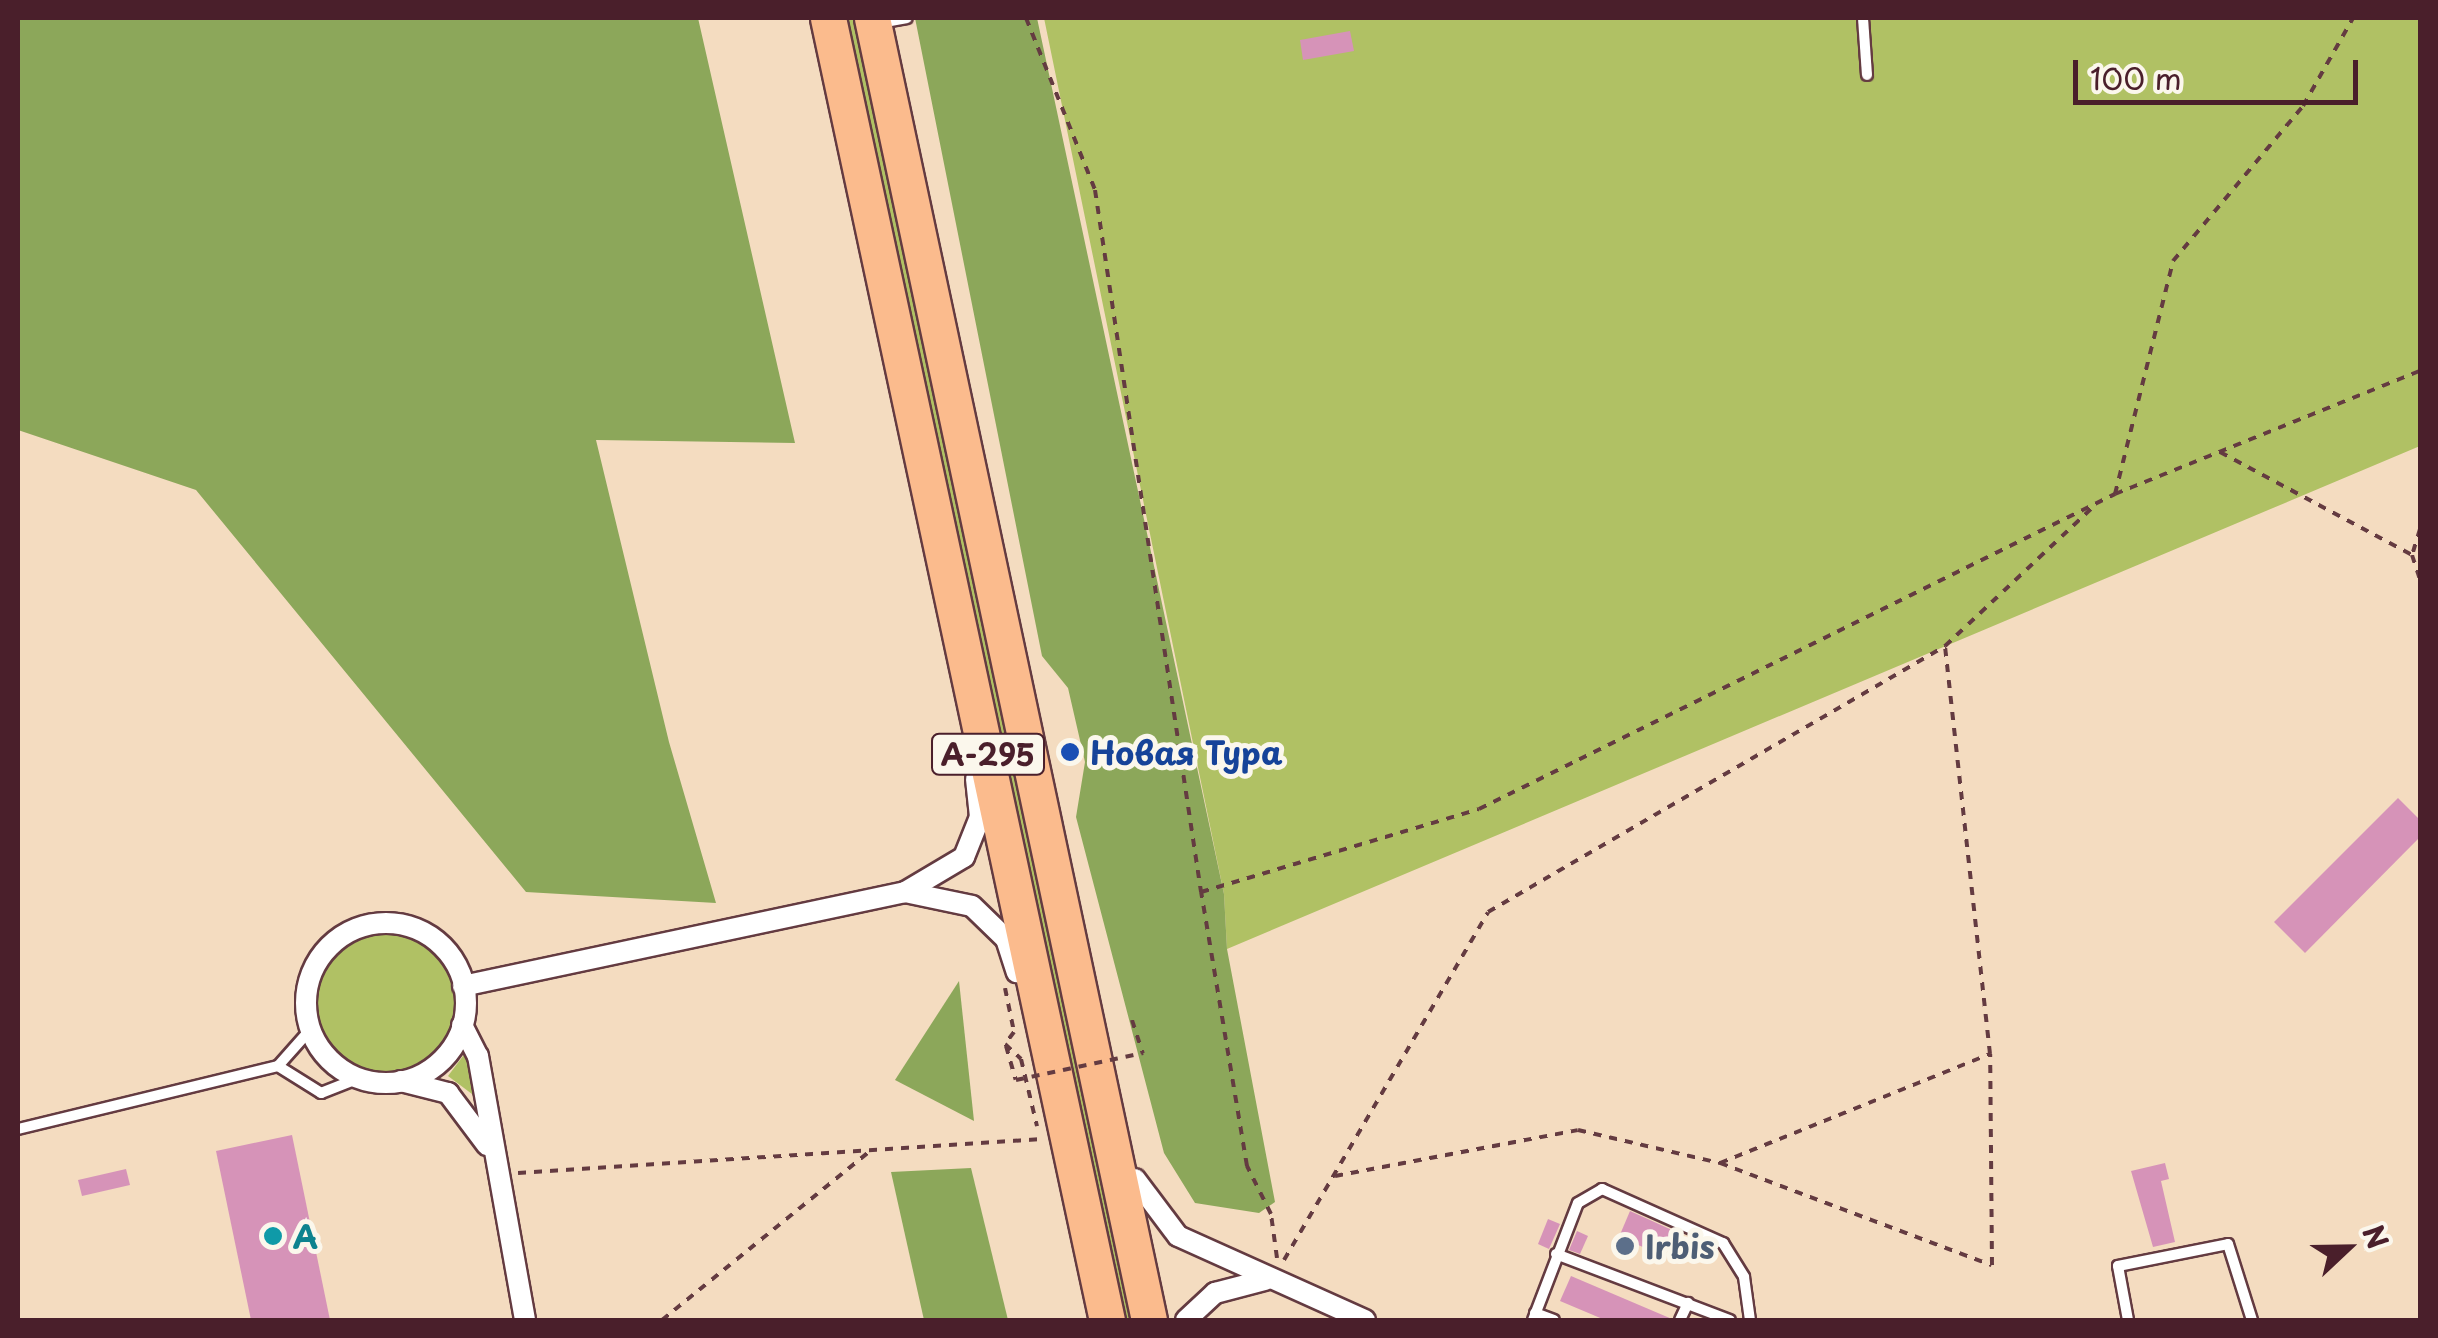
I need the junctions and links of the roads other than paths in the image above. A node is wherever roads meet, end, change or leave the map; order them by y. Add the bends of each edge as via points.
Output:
1 (828, 18) edge
2 (1863, 18) edge
3 (885, 20) edge
4 (1866, 75) dead end
5 (961, 625) junction
6 (1005, 634) junction
7 (906, 892) junction
8 (463, 986) junction
9 (462, 1025) junction
10 (310, 1030) junction
11 (278, 1066) junction
12 (359, 1078) junction
13 (401, 1082) junction
14 (18, 1129) edge
15 (1052, 1141) junction
16 (491, 1150) junction
17 (1136, 1178) junction
18 (1556, 1254) junction
19 (1268, 1281) junction
20 (1688, 1304) junction
21 (1534, 1317) edge
22 (525, 1320) edge
23 (1107, 1320) edge
24 (1150, 1320) edge
25 (1164, 1320) edge
26 (1186, 1320) edge
27 (1365, 1320) edge
28 (1554, 1320) edge
29 (1680, 1320) edge
30 (1730, 1320) edge
31 (1750, 1320) edge
32 (2128, 1320) edge
33 (2252, 1320) edge

1 - 5 highway, А-295
2 - 4 lane
3 - 6 highway, А-295
5 - 7 street via 954,666 980,817 964,857
5 - 15 highway, А-295
6 - 17 street, А-295 via 1046,755
6 - 24 highway, А-295
7 - 8 street
7 - 15 street via 972,906 1006,938 1048,1100
8 - 9 street
8 - 10 street via 456,965 434,939 400,924 363,926 319,959 306,994
9 - 13 street via 440,1062
9 - 16 street via 478,1056
10 - 11 lane
10 - 12 street via 331,1061
11 - 12 lane via 321,1093
11 - 14 lane
12 - 13 street
13 - 16 street via 448,1093
15 - 23 highway, А-295
16 - 22 street
17 - 19 street via 1178,1236
17 - 25 street, А-295
18 - 20 lane
18 - 21 lane
18 - 31 lane via 1578,1203 1602,1189 1723,1243 1744,1277
19 - 26 street via 1215,1292
19 - 27 street
20 - 29 lane
20 - 30 lane
21 - 28 lane
32 - 33 lane via 2118,1266 2228,1244

